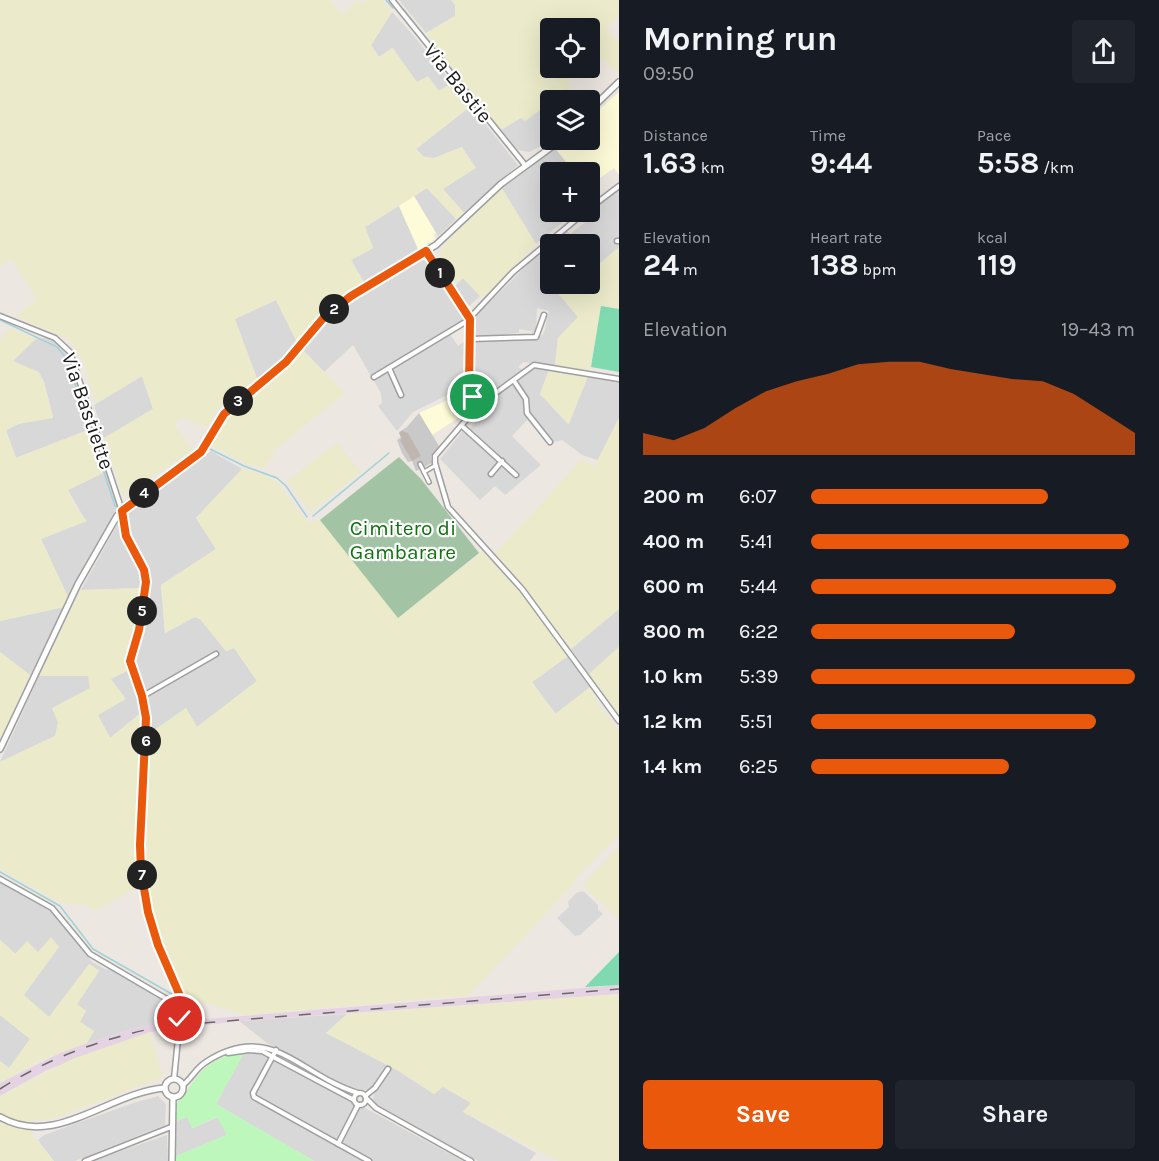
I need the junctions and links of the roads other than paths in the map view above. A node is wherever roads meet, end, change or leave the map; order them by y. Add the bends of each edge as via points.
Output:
1 (392, 0) edge
2 (619, 82) edge
3 (600, 100) edge
4 (547, 150) edge
5 (525, 165) junction
6 (619, 186) edge
7 (600, 200) edge
8 (573, 222) edge
9 (426, 251) junction
10 (544, 315) dead end
11 (0, 316) edge
12 (470, 319) junction
13 (470, 339) junction
14 (388, 368) junction
15 (374, 377) dead end
16 (619, 379) edge
17 (514, 381) junction
18 (401, 395) dead end
19 (478, 406) junction
20 (462, 426) junction
21 (550, 442) dead end
22 (502, 461) junction
23 (420, 464) dead end
24 (436, 465) junction
25 (424, 472) junction
26 (491, 474) dead end
27 (516, 474) dead end
28 (429, 482) dead end
29 (122, 511) junction
30 (216, 654) dead end
31 (142, 696) junction
32 (619, 721) edge
33 (0, 749) edge
34 (0, 879) edge
35 (178, 1004) junction
36 (180, 1019) dead end
37 (179, 1029) dead end
38 (276, 1050) junction
39 (221, 1054) junction
40 (273, 1057) junction
41 (388, 1069) dead end
42 (174, 1079) junction
43 (183, 1085) junction
44 (165, 1088) junction
45 (358, 1093) junction
46 (173, 1097) junction
47 (366, 1097) junction
48 (354, 1100) junction
49 (360, 1104) junction
50 (376, 1108) junction
51 (0, 1117) edge
52 (171, 1127) junction
53 (338, 1144) junction
54 (100, 1155) junction
55 (85, 1161) edge
56 (103, 1161) edge
57 (172, 1161) edge
58 (369, 1161) edge
59 (471, 1161) edge

1 - 5 street, Via Bastie
2 - 3 street
4 - 5 street
5 - 9 street via 482,200 451,234
6 - 7 street
8 - 12 street via 513,272
9 - 12 street
9 - 29 street via 325,316 286,362 224,414 201,452
10 - 13 street via 536,337
11 - 29 street, Via Bastiette via 55,338 70,352
12 - 13 street
12 - 14 street
13 - 19 street via 470,391
14 - 15 street
14 - 18 street
16 - 17 street via 538,364
17 - 19 street
17 - 21 street via 526,399 529,417
19 - 20 street
20 - 22 street
20 - 24 street via 435,456
22 - 26 street
22 - 27 street
23 - 25 street
24 - 25 street
24 - 32 street via 448,507 522,590
25 - 28 street
29 - 31 street, Via Bastiette via 129,545 146,577 139,630 130,661
29 - 33 street via 78,584
30 - 31 street
31 - 35 street, Via Bastiette via 146,732 141,871 148,912 180,996
34 - 35 street via 52,908 90,954
35 - 36 street
37 - 42 street
38 - 39 street via 250,1045
38 - 40 street
38 - 45 street
39 - 40 street via 254,1050
39 - 43 street via 196,1069
40 - 48 street
40 - 53 street via 253,1097
41 - 47 street
42 - 43 street
42 - 44 street
43 - 46 street via 181,1095
44 - 46 street via 167,1095
44 - 51 street via 141,1092 50,1126 25,1126
45 - 47 street
45 - 48 street
46 - 52 street
47 - 49 street
47 - 50 street
48 - 49 street
49 - 50 street
49 - 53 street
50 - 59 street
52 - 54 street
52 - 57 street
53 - 58 street
54 - 55 street
54 - 56 street

